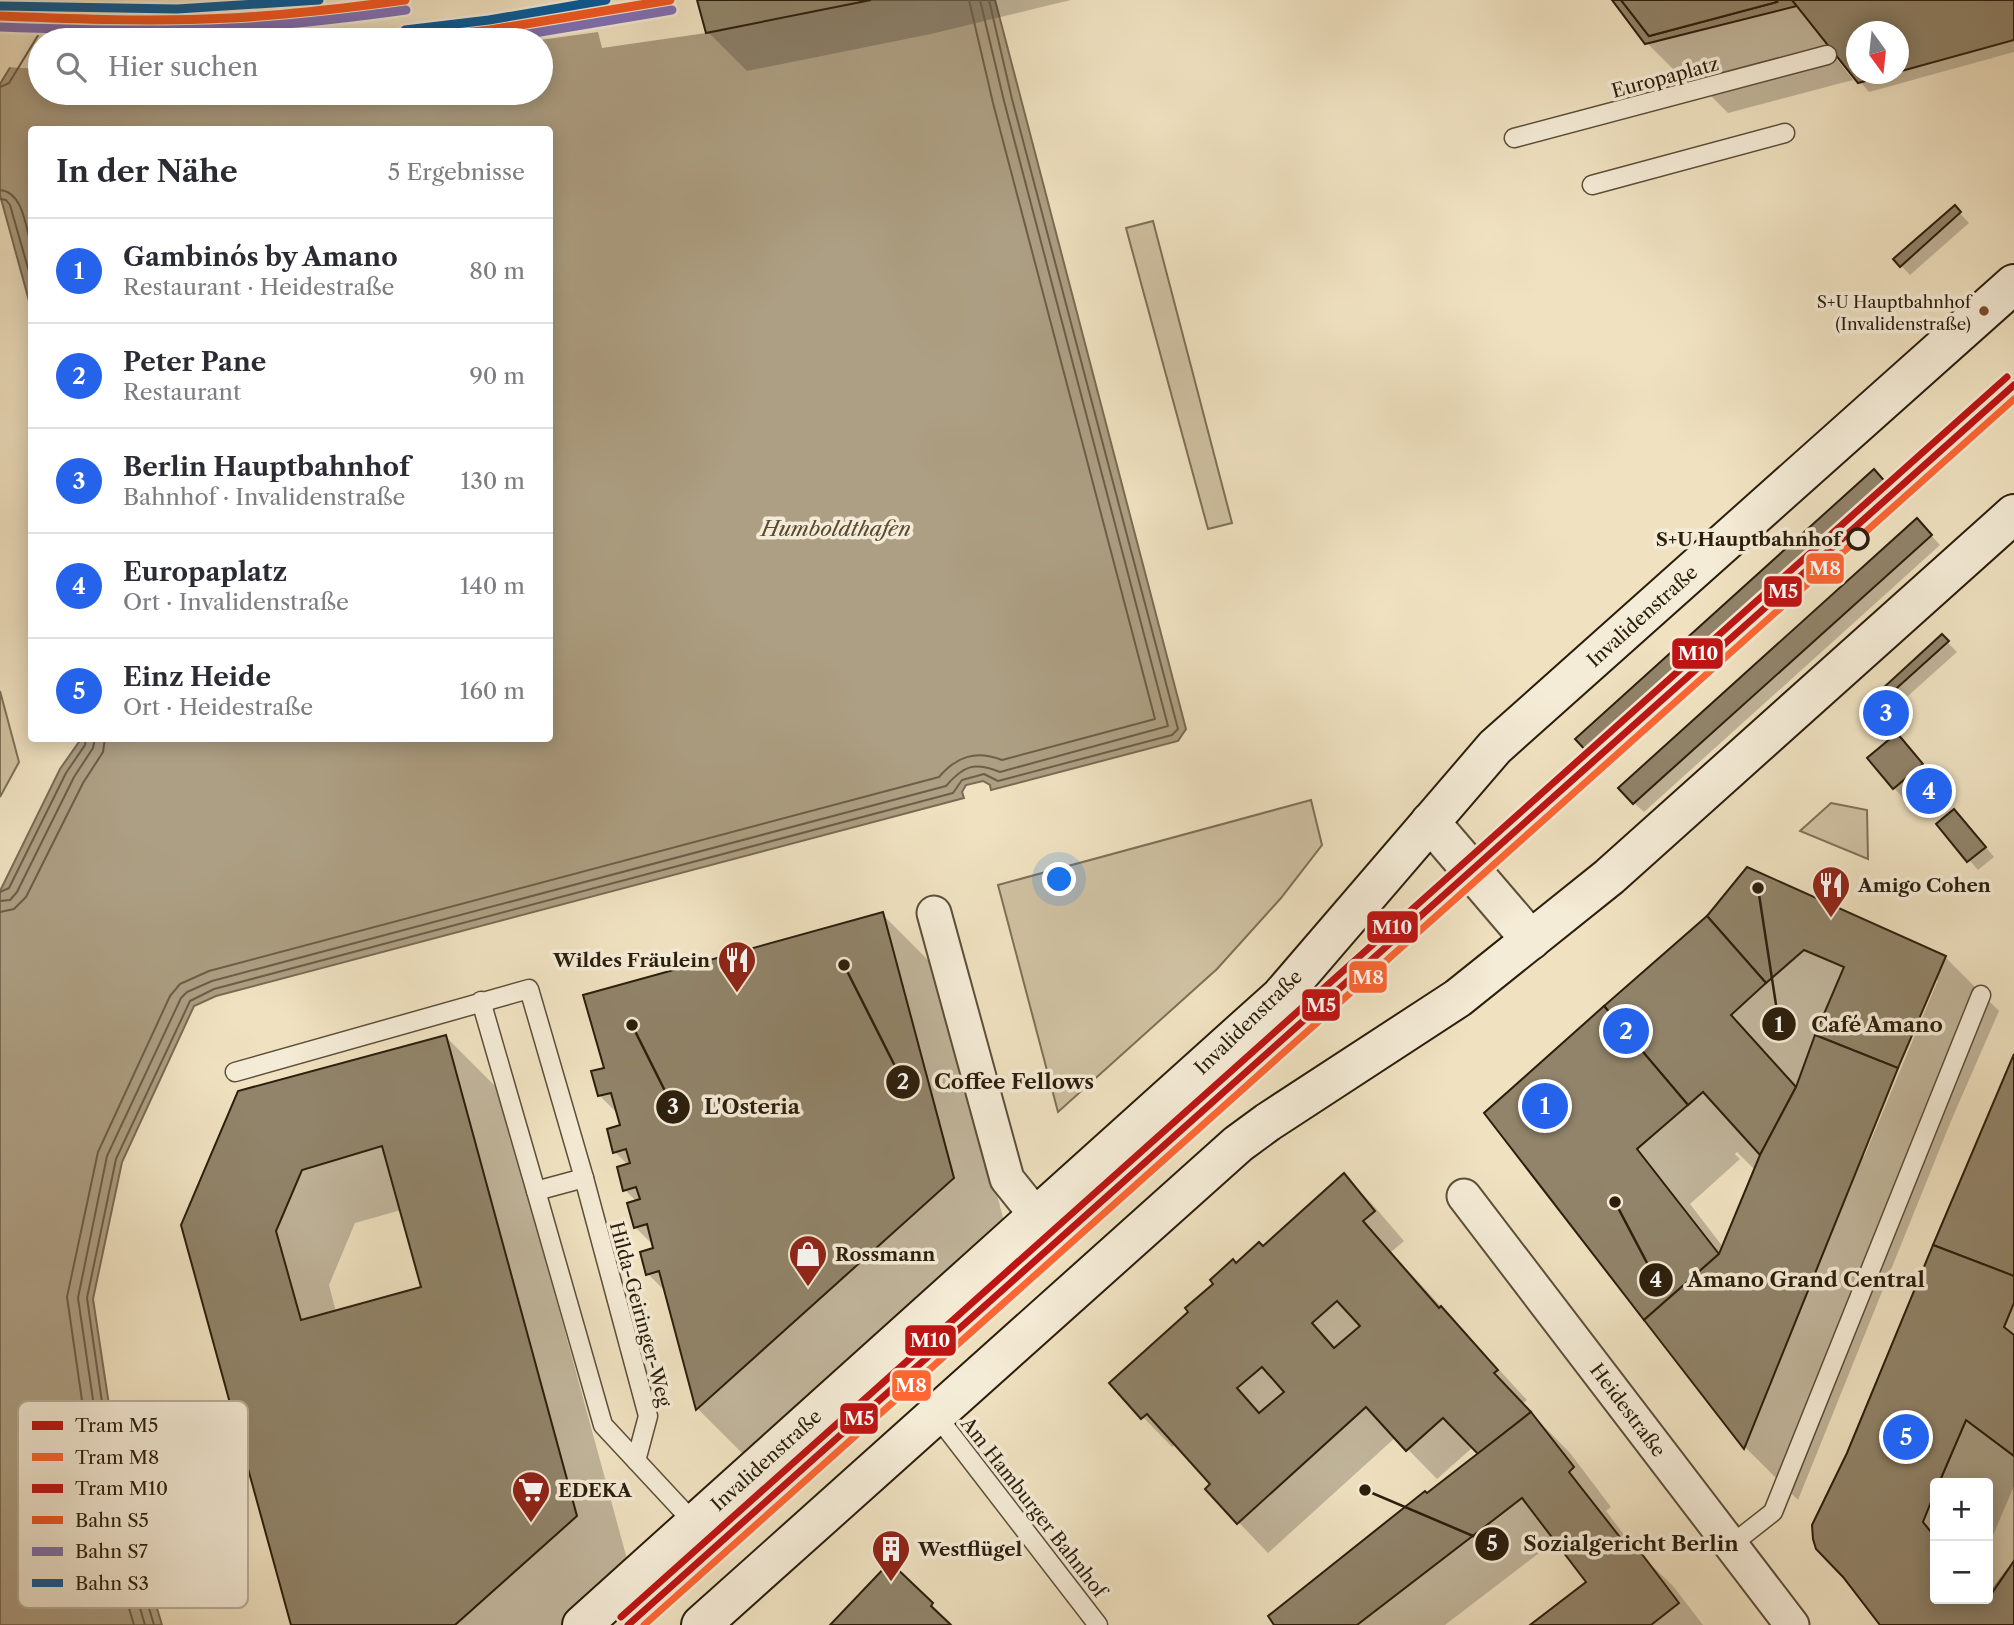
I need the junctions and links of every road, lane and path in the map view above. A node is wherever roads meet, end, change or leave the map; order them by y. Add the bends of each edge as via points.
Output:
1 (1827, 55) dead end
2 (1784, 133) dead end
3 (1514, 138) dead end
4 (1592, 185) dead end
5 (2014, 284) edge
6 (2014, 514) edge
7 (1430, 822) junction
8 (934, 912) dead end
9 (1531, 940) junction
10 (1981, 995) dead end
11 (481, 1001) junction
12 (235, 1072) dead end
13 (584, 1178) junction
14 (536, 1191) junction
15 (1464, 1196) dead end
16 (1037, 1214) junction
17 (936, 1415) junction
18 (636, 1461) junction
19 (695, 1524) junction
20 (1731, 1545) junction
21 (582, 1625) edge
22 (701, 1625) edge
23 (1098, 1625) edge
24 (1792, 1625) edge

1 - 3 lane, Europaplatz
2 - 4 lane
5 - 7 main road, Invalidenstraße via 1495,747
6 - 9 main road via 1609,877
7 - 9 main road
7 - 16 main road, Invalidenstraße via 1281,996
8 - 16 street via 1007,1179
9 - 17 main road via 1458,998 1238,1144
10 - 20 lane via 1773,1512
11 - 12 lane
11 - 13 lane, Hilda-Geiringer-Weg via 529,989
11 - 14 lane
13 - 14 lane
13 - 18 lane, Hilda-Geiringer-Weg via 648,1416
14 - 18 lane via 603,1425
15 - 20 street, Heidestraße
16 - 19 main road, Invalidenstraße
17 - 22 main road
17 - 23 lane, Am Hamburger Bahnhof
18 - 19 lane
19 - 21 main road, Invalidenstraße
20 - 24 street, Heidestraße

